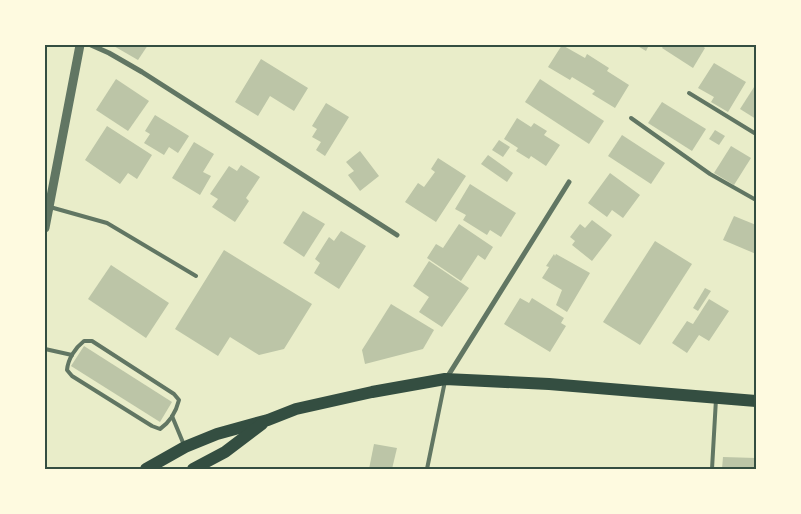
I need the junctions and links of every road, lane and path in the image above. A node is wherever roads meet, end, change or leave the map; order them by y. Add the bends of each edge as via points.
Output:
1 (80, 45) edge
2 (91, 45) edge
3 (689, 93) dead end
4 (631, 118) dead end
5 (756, 134) edge
6 (569, 182) dead end
7 (756, 200) edge
8 (49, 207) junction
9 (45, 228) edge
10 (397, 235) dead end
11 (196, 276) dead end
12 (45, 349) edge
13 (72, 355) junction
14 (446, 379) junction
15 (716, 397) junction
16 (756, 400) edge
17 (172, 416) junction
18 (268, 420) junction
19 (185, 447) junction
20 (146, 469) edge
21 (193, 469) edge
22 (427, 469) edge
23 (712, 469) edge

1 - 8 street
2 - 10 street via 142,72
3 - 5 lane
4 - 7 lane via 710,174
6 - 14 street
8 - 9 street
8 - 11 lane via 107,223
12 - 13 lane
13 - 17 lane via 67,370 72,376 152,426 160,429
13 - 17 lane via 84,341 92,341 174,394 179,400
14 - 15 main road
14 - 18 main road via 296,409
14 - 22 lane
15 - 16 main road
15 - 23 lane
17 - 19 lane
18 - 19 main road
18 - 21 main road via 226,452
19 - 20 main road

